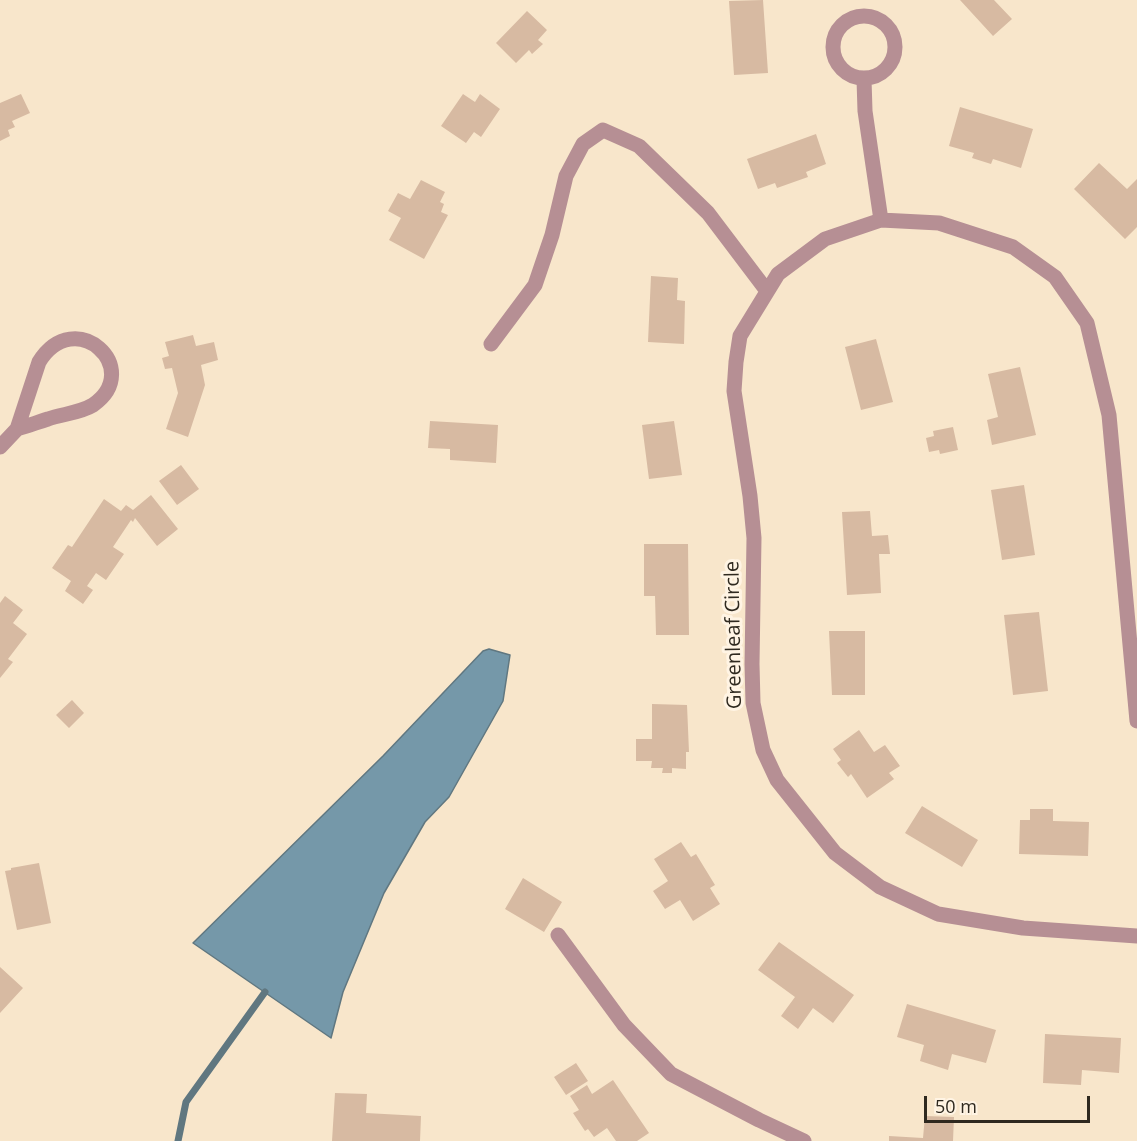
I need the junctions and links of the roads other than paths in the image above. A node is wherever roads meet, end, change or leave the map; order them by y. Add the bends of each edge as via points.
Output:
1 (864, 79) junction
2 (881, 220) junction
3 (767, 291) junction
4 (491, 344) dead end
5 (17, 429) junction
6 (0, 447) edge
7 (1137, 721) edge
8 (558, 935) dead end
9 (1137, 936) edge
10 (804, 1141) edge

1 - 1 street via 886,70 896,48 887,25 865,15 842,24 833,46 842,69
1 - 2 street
2 - 3 street, Greenleaf Circle via 825,239 778,274
2 - 7 street, Greenleaf Circle via 939,223 1014,247 1055,277 1087,322 1108,415
3 - 4 street via 708,213 639,146 603,130 582,144 566,176 535,285
3 - 9 street, Greenleaf Circle via 740,336 734,391 754,538 753,703 764,750 777,780 836,853 880,887 938,914 1023,928
5 - 5 street via 90,407 102,398 111,381 111,365 105,354 83,340 55,343 39,362
5 - 6 street
8 - 10 street via 624,1025 671,1074

